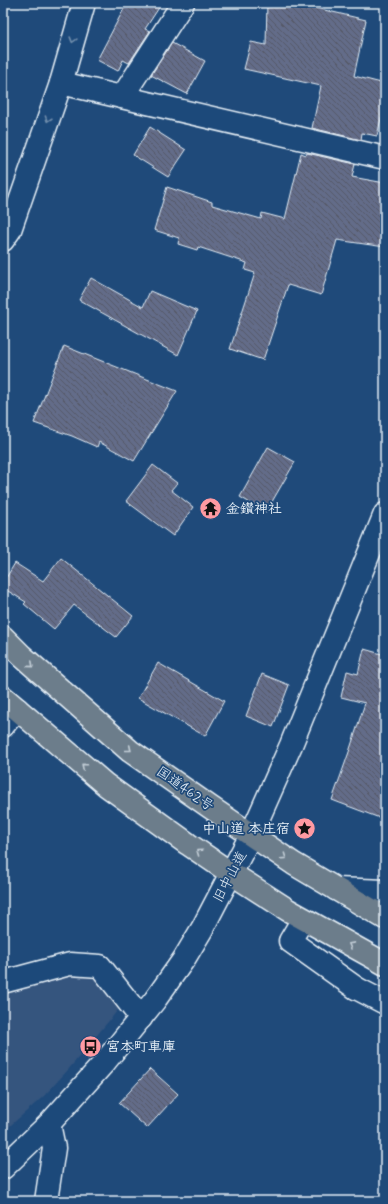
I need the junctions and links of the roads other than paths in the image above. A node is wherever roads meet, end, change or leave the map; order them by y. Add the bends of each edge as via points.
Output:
1 (84, 3) edge
2 (183, 3) edge
3 (60, 83) junction
4 (122, 97) junction
5 (385, 158) edge
6 (3, 240) edge
7 (385, 514) edge
8 (3, 637) edge
9 (10, 703) edge
10 (3, 726) edge
11 (251, 835) junction
12 (232, 874) junction
13 (336, 889) junction
14 (385, 890) edge
15 (385, 918) edge
16 (303, 919) junction
17 (385, 964) edge
18 (3, 982) edge
19 (385, 1002) edge
20 (141, 1018) junction
21 (49, 1124) junction
22 (3, 1168) edge
23 (46, 1201) edge

1 -> 3 street
2 - 4 street
3 - 4 street
3 -> 6 street via 10,230
4 - 5 street
7 - 11 street, 旧中山道 via 294,738
8 -> 11 highway, 国道462号 via 130,751
9 - 10 street
12 -> 9 highway via 106,785
11 - 12 street, 旧中山道
11 -> 13 highway, 国道462号
12 - 16 highway
12 - 20 street, 旧中山道 via 184,959
13 - 14 street
13 - 15 highway, 国道462号
17 -> 16 highway
16 - 19 street via 290,941 356,988
18 - 20 street via 70,964 100,966
20 - 21 street, 旧中山道
21 - 22 street, 旧中山道
21 - 23 street via 54,1148

